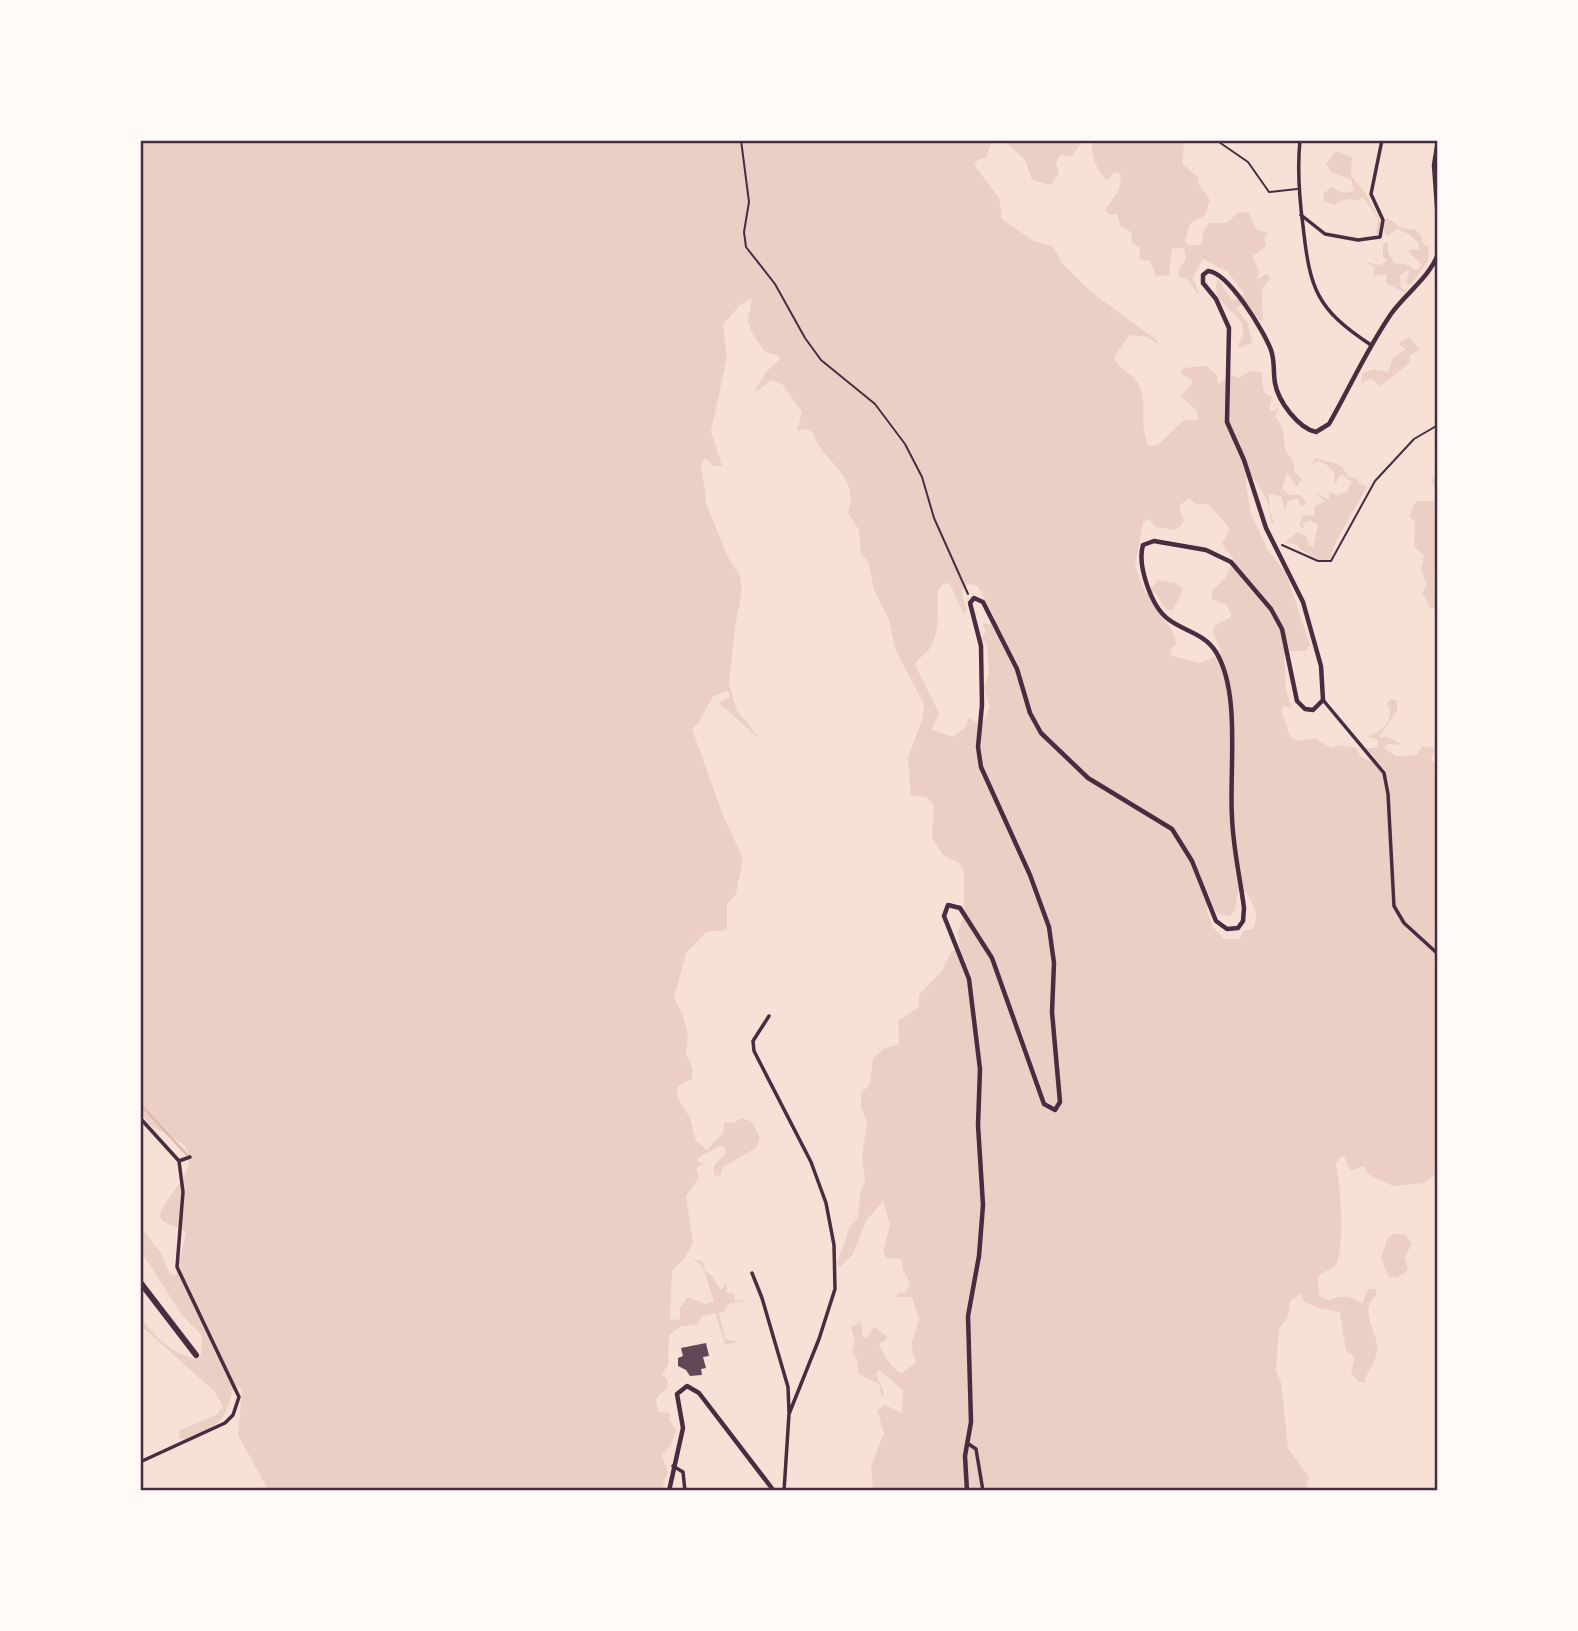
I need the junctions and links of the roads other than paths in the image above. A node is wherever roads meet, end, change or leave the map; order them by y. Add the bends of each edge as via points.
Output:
1 (1216, 140) edge
2 (1300, 140) edge
3 (1382, 140) edge
4 (1438, 140) edge
5 (1297, 189) junction
6 (1301, 215) junction
7 (1438, 221) edge
8 (1438, 254) edge
9 (1371, 345) junction
10 (1323, 700) junction
11 (1438, 954) edge
12 (769, 1016) dead end
13 (140, 1118) edge
14 (190, 1157) dead end
15 (179, 1161) junction
16 (752, 1273) dead end
17 (140, 1282) edge
18 (196, 1355) dead end
19 (789, 1414) junction
20 (967, 1443) junction
21 (140, 1462) edge
22 (674, 1466) junction
23 (669, 1491) edge
24 (685, 1491) edge
25 (774, 1491) edge
26 (784, 1491) edge
27 (967, 1491) edge
28 (983, 1491) edge

1 - 5 lane via 1248,162 1269,192
2 - 5 street
3 - 6 street via 1371,191 1383,220 1380,237 1359,240 1325,234
4 - 7 street via 1434,165
5 - 6 street
6 - 9 street via 1307,267 1317,293 1338,322
8 - 9 street
9 - 10 street via 1329,424 1320,431 1308,430 1280,397 1268,345 1231,288 1214,272 1203,275 1228,328 1226,417 1274,545 1303,602 1321,666
10 - 11 street via 1384,773 1394,906 1404,923
10 - 20 street via 1313,710 1297,701 1282,629 1231,562 1206,550 1154,541 1143,545 1142,568 1158,606 1167,618 1210,644 1227,684 1232,819 1244,916 1238,928 1227,929 1211,914 1192,861 1172,829 1088,778 1041,733 988,611 980,599 971,600 969,610 981,653 979,757 1049,927 1060,1102 1055,1110 1044,1104 992,958 960,908 948,905 944,916 972,993 980,1069 983,1205 968,1316 971,1422
12 - 19 street via 754,1040 754,1051 811,1161 834,1245 835,1289
13 - 15 street
14 - 15 street
15 - 21 street via 183,1192 177,1267 238,1393 238,1403 225,1423
16 - 19 street via 788,1387
17 - 18 highway
19 - 26 street
20 - 27 street
20 - 28 street via 975,1446
22 - 23 street
22 - 24 street via 683,1472
22 - 25 street via 683,1428 677,1394 690,1386

